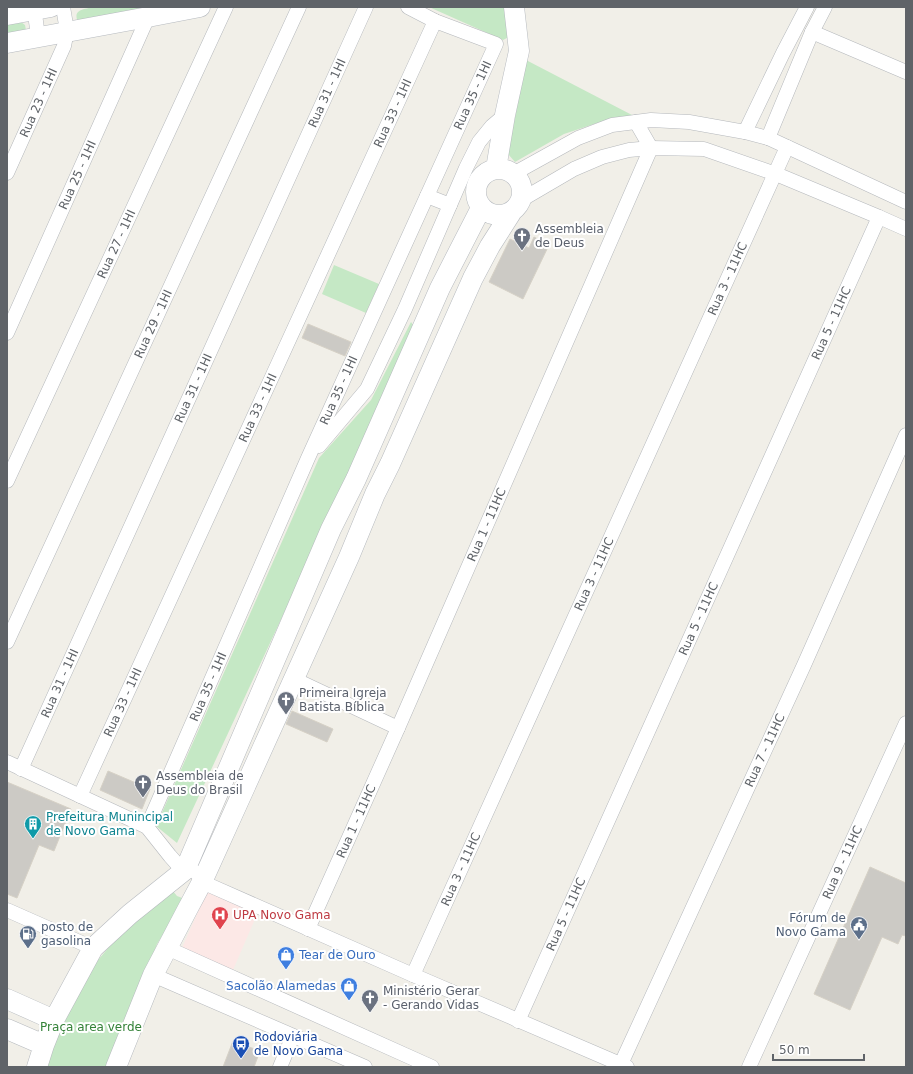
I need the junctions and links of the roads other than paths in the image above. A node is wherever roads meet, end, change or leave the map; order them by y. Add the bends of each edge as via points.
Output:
1 (63, 7) edge
2 (200, 7) edge
3 (226, 7) edge
4 (299, 7) edge
5 (366, 7) edge
6 (408, 7) edge
7 (514, 7) edge
8 (807, 7) edge
9 (825, 7) edge
10 (40, 8) edge
11 (7, 15) edge
12 (148, 18) junction
13 (435, 21) junction
14 (67, 31) junction
15 (812, 32) junction
16 (38, 36) junction
17 (7, 43) edge
18 (906, 72) edge
19 (505, 115) junction
20 (636, 122) junction
21 (745, 132) junction
22 (768, 138) junction
23 (650, 148) junction
24 (788, 148) junction
25 (444, 160) junction
26 (466, 168) junction
27 (504, 171) junction
28 (7, 173) edge
29 (776, 174) junction
30 (427, 196) junction
31 (906, 202) edge
32 (450, 205) junction
33 (516, 206) junction
34 (481, 208) junction
35 (879, 217) junction
36 (906, 229) edge
37 (419, 276) junction
38 (440, 288) junction
39 (405, 309) junction
40 (427, 321) junction
41 (7, 333) edge
42 (344, 380) junction
43 (366, 389) junction
44 (906, 435) edge
45 (308, 458) junction
46 (7, 481) edge
47 (354, 484) junction
48 (375, 494) junction
49 (335, 522) junction
50 (357, 536) junction
51 (7, 642) edge
52 (294, 679) junction
53 (906, 723) edge
54 (398, 728) junction
55 (7, 762) edge
56 (21, 769) junction
57 (80, 796) junction
58 (147, 827) junction
59 (185, 870) junction
60 (202, 882) junction
61 (7, 910) edge
62 (308, 928) junction
63 (93, 948) junction
64 (167, 948) junction
65 (153, 975) junction
66 (413, 975) junction
67 (7, 999) edge
68 (54, 1020) junction
69 (518, 1021) junction
70 (7, 1029) edge
71 (293, 1036) junction
72 (44, 1045) junction
73 (624, 1066) edge
74 (37, 1067) edge
75 (116, 1067) edge
76 (280, 1067) edge
77 (365, 1067) edge
78 (432, 1067) edge
79 (749, 1067) edge

1 - 14 street
2 - 12 street
3 - 46 street, Rua 27 - 1HI
4 - 51 street, Rua 29 - 1HI
5 - 56 street, Rua 31 - 1HI
6 - 13 street, Rua 35 - 1HI
7 - 19 street via 518,51
8 - 21 street
9 - 15 street
10 - 11 street
10 - 16 street
12 - 14 street
12 - 41 street, Rua 25 - 1HI
13 - 25 street, Rua 35 - 1HI via 496,44
13 - 57 street, Rua 33 - 1HI
14 - 16 street
14 - 28 street, Rua 23 - 1HI via 64,46
15 - 18 street
15 - 22 street
16 - 17 street
19 - 26 street via 479,142
19 - 27 street
20 - 21 street via 689,122
20 - 23 street
20 - 27 street via 612,125
21 - 22 street
22 - 24 street
23 - 29 street via 704,149
23 - 33 street via 602,157 574,169
23 - 54 street, Rua 1 - 11HC
24 - 29 street, Rua 3 - 11HC
24 - 31 street
25 - 26 street
25 - 30 street, Rua 35 - 1HI
26 - 32 street
27 - 33 street via 518,179 521,186 522,193
27 - 34 street via 490,170 480,178 475,190
29 - 35 street
29 - 66 street, Rua 3 - 11HC
30 - 32 street
30 - 42 street, Rua 35 - 1HI
32 - 37 street
33 - 34 street via 505,215 498,216
33 - 48 street via 473,278
34 - 38 street
35 - 36 street
35 - 69 street, Rua 5 - 11HC
37 - 38 street
37 - 39 street
38 - 40 street
39 - 40 street
39 - 43 street
40 - 47 street
42 - 43 street
42 - 45 street, Rua 35 - 1HI
43 - 45 street
44 - 73 street, Rua 7 - 11HC
45 - 58 street, Rua 35 - 1HI
47 - 48 street via 358,492 366,496
47 - 49 street
48 - 50 street
49 - 50 street via 344,519 352,524
49 - 59 street
50 - 52 street
52 - 54 street
52 - 60 street
53 - 79 street, Rua 9 - 11HC
54 - 62 street, Rua 1 - 11HC
55 - 56 street
56 - 57 street
57 - 58 street
58 - 59 street
59 - 60 street via 197,873
59 - 63 street via 130,914
60 - 62 street
60 - 64 street
61 - 63 street
62 - 66 street
63 - 68 street
64 - 65 street
64 - 78 street
65 - 71 street
65 - 75 street
66 - 69 street
67 - 68 street
68 - 72 street
69 - 73 street
70 - 72 street
71 - 76 street
71 - 77 street
72 - 74 street

